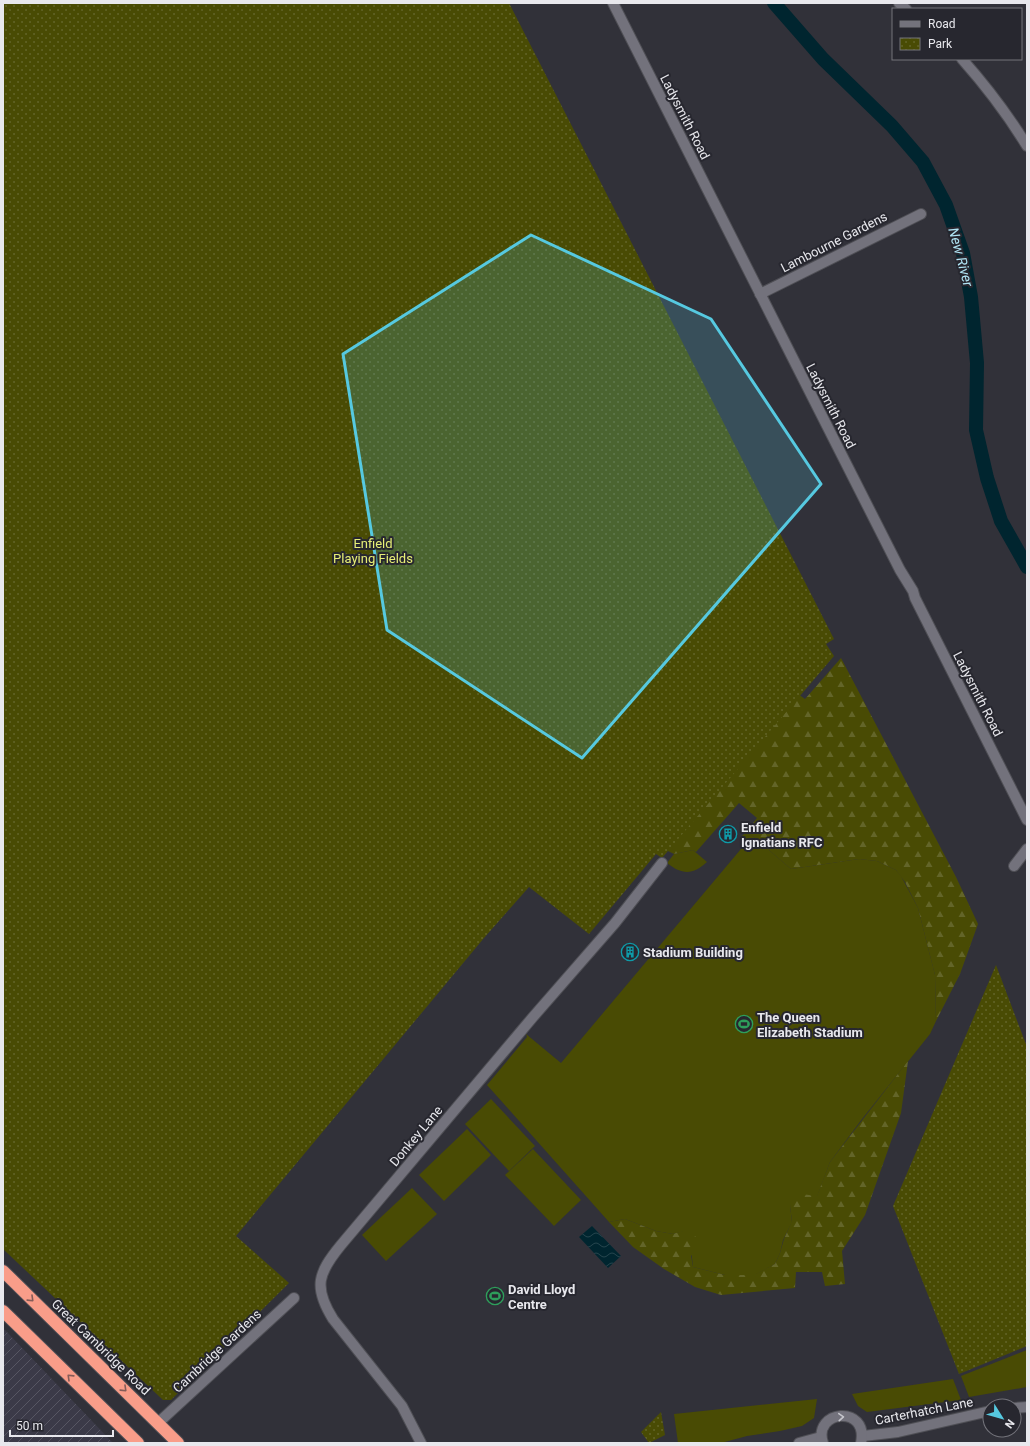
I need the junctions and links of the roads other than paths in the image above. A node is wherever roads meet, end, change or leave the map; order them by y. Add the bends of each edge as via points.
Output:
1 (613, 3) edge
2 (963, 60) edge
3 (1027, 146) edge
4 (921, 214) dead end
5 (760, 294) junction
6 (1027, 820) edge
7 (1027, 849) edge
8 (662, 864) dead end
9 (1014, 866) dead end
10 (3, 1271) edge
11 (294, 1298) dead end
12 (3, 1311) edge
13 (982, 1413) edge
14 (158, 1423) junction
15 (862, 1439) edge
16 (822, 1440) edge
17 (138, 1443) edge
18 (178, 1443) edge
19 (421, 1443) edge
20 (799, 1443) edge

1 - 5 street, Ladysmith Road
2 - 3 street via 1016,127
4 - 5 street, Lambourne Gardens
5 - 6 street, Ladysmith Road
7 - 9 street
8 - 19 street, Donkey Lane via 332,1255 323,1270 320,1282 326,1307 402,1406
10 -> 14 highway, Great Cambridge Road
11 - 14 street, Cambridge Gardens
17 -> 12 highway
13 - 15 street, Carterhatch Lane
14 - 18 highway, Great Cambridge Road
16 -> 15 street, Carterhatch Lane via 825,1424 840,1415 854,1419 859,1424
16 - 20 street, Carterhatch Lane

